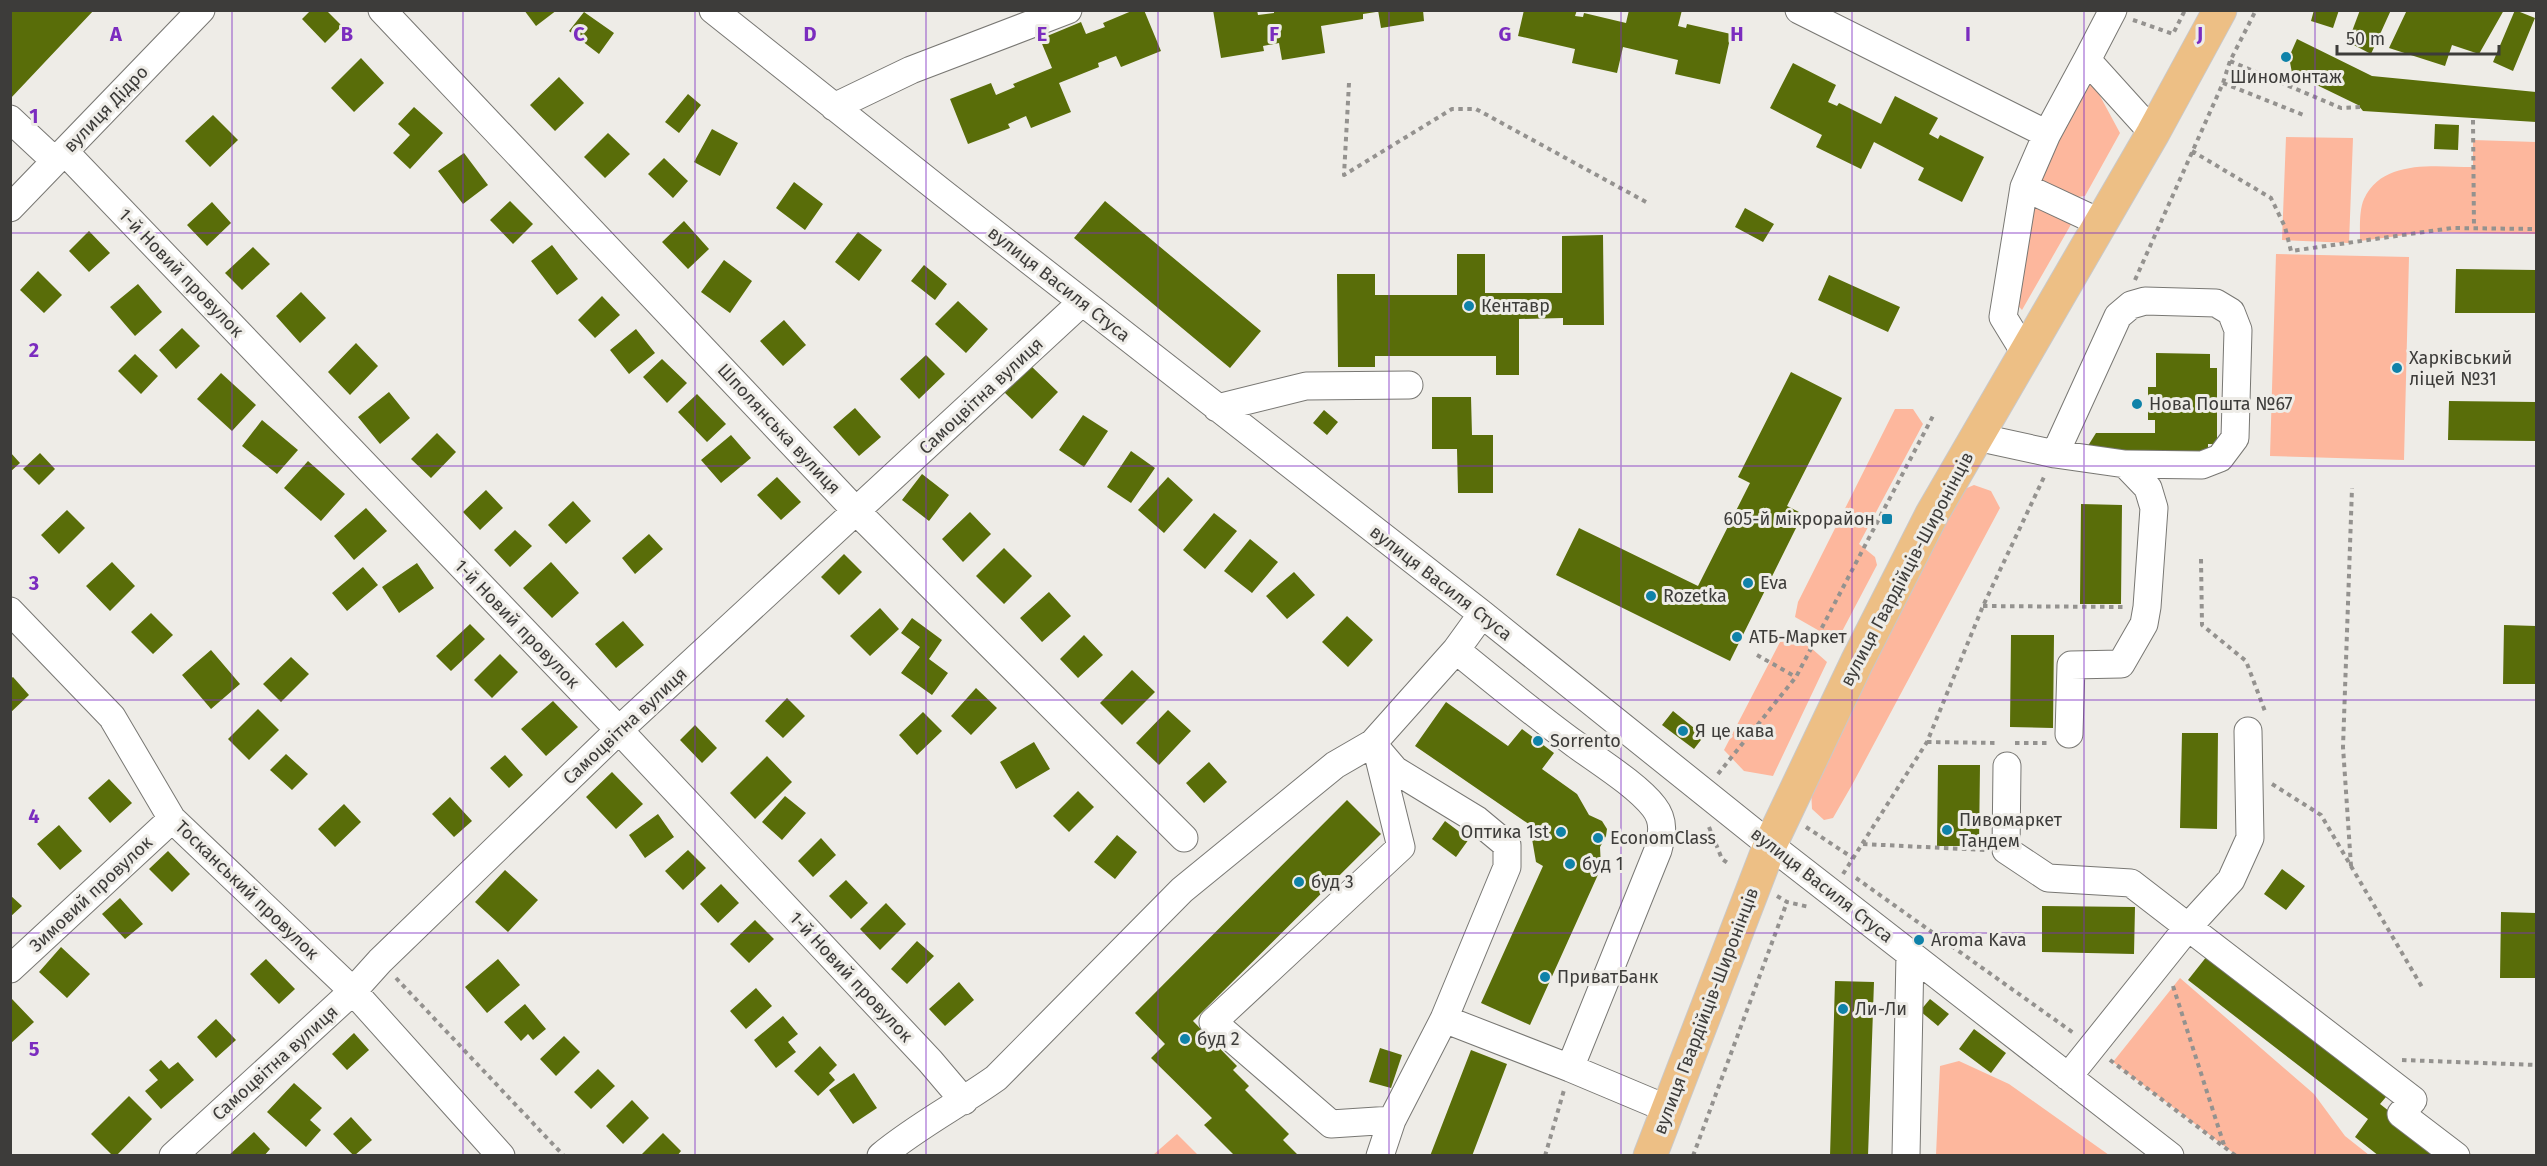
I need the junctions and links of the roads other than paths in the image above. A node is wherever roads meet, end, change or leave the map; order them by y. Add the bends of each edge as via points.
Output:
1 (201, 10) edge
2 (382, 10) edge
3 (713, 10) edge
4 (1068, 10) edge
5 (1799, 10) edge
6 (2112, 11) edge
7 (2204, 13) edge
8 (2087, 60) junction
9 (834, 107) junction
10 (10, 119) edge
11 (2153, 133) junction
12 (2047, 134) junction
13 (60, 157) junction
14 (2024, 187) junction
15 (10, 208) edge
16 (2101, 223) junction
17 (1082, 302) junction
18 (2025, 353) junction
19 (1409, 384) dead end
20 (1217, 408) junction
21 (1977, 437) junction
22 (2055, 454) junction
23 (2125, 464) junction
24 (857, 512) junction
25 (1482, 615) junction
26 (15, 626) edge
27 (1456, 650) junction
28 (2258, 724) road end
29 (619, 730) junction
30 (2065, 738) road end
31 (1375, 746) junction
32 (1655, 752) junction
33 (2007, 766) dead end
34 (1630, 785) junction
35 (172, 819) junction
36 (1184, 838) dead end
37 (1770, 845) junction
38 (2188, 927) junction
39 (1910, 954) junction
40 (10, 969) edge
41 (354, 991) junction
42 (1444, 1019) junction
43 (1570, 1068) junction
44 (2068, 1077) junction
45 (964, 1101) junction
46 (1670, 1110) junction
47 (1392, 1120) junction
48 (173, 1155) edge
49 (501, 1155) edge
50 (881, 1155) edge
51 (1380, 1155) edge
52 (1650, 1155) edge
53 (1906, 1155) edge
54 (2170, 1155) edge
55 (2456, 1155) edge

1 - 13 street, вулиця Дідро
2 - 24 street, Шполянська вулиця
3 - 9 street, вулиця Василя Стуса
4 - 9 street via 911,70
5 - 12 street
6 - 8 street
7 - 11 main road, вулиця Гвардійців-Широнінців
8 - 11 street
8 - 12 street
9 - 17 street, вулиця Василя Стуса
10 - 13 street, 1-й Новий провулок
11 - 16 main road, вулиця Гвардійців-Широнінців
12 - 14 street
13 - 15 street, вулиця Дідро
13 - 29 street, 1-й Новий провулок
14 - 16 street
14 - 18 street via 2002,317
16 - 18 main road, вулиця Гвардійців-Широнінців
17 - 20 street, вулиця Василя Стуса
17 - 24 street, Самоцвітна вулиця
18 - 21 main road, вулиця Гвардійців-Широнінців
19 - 20 street via 1306,386
20 - 25 street, вулиця Василя Стуса
21 - 22 street
21 - 37 main road, вулиця Гвардійців-Широнінців via 1857,662
22 - 23 street
22 - 23 street via 2118,316 2131,305 2145,301 2216,303 2231,312 2238,330 2235,438 2220,458 2202,465
23 - 30 street via 2148,488 2154,508 2141,564 2147,607 2144,624 2121,664 2071,665
24 - 29 street, Самоцвітна вулиця
24 - 36 street, Шполянська вулиця
25 - 27 street
25 - 32 street, вулиця Василя Стуса
26 - 35 street, Тосканський провулок via 112,717
27 - 31 street
27 - 34 street
28 - 38 street via 2250,838 2231,880
29 - 41 street, Самоцвітна вулиця
29 - 45 street, 1-й Новий провулок
31 - 42 street via 1395,770 1477,820 1507,845 1507,867
31 - 45 street via 1335,765 1182,890 996,1078
31 - 47 street via 1401,847 1213,1022 1331,1124
32 - 34 street
32 - 37 street, вулиця Василя Стуса
33 - 38 street via 2006,849 2048,878 2131,883
34 - 43 street via 1654,807 1663,830
35 - 40 street, Зимовий провулок
35 - 41 street, Тосканський провулок
37 - 39 street, вулиця Василя Стуса
37 - 46 main road, вулиця Гвардійців-Широнінців
38 - 44 street
38 - 55 street via 2413,1100 2401,1114
39 - 44 street, вулиця Василя Стуса
39 - 53 street
41 - 48 street, Самоцвітна вулиця
41 - 49 street, Тосканський провулок
42 - 43 street
42 - 47 street
43 - 46 street
44 - 54 street, вулиця Василя Стуса
45 - 50 street via 908,1133
46 - 52 main road, вулиця Гвардійців-Широнінців
47 - 51 street

